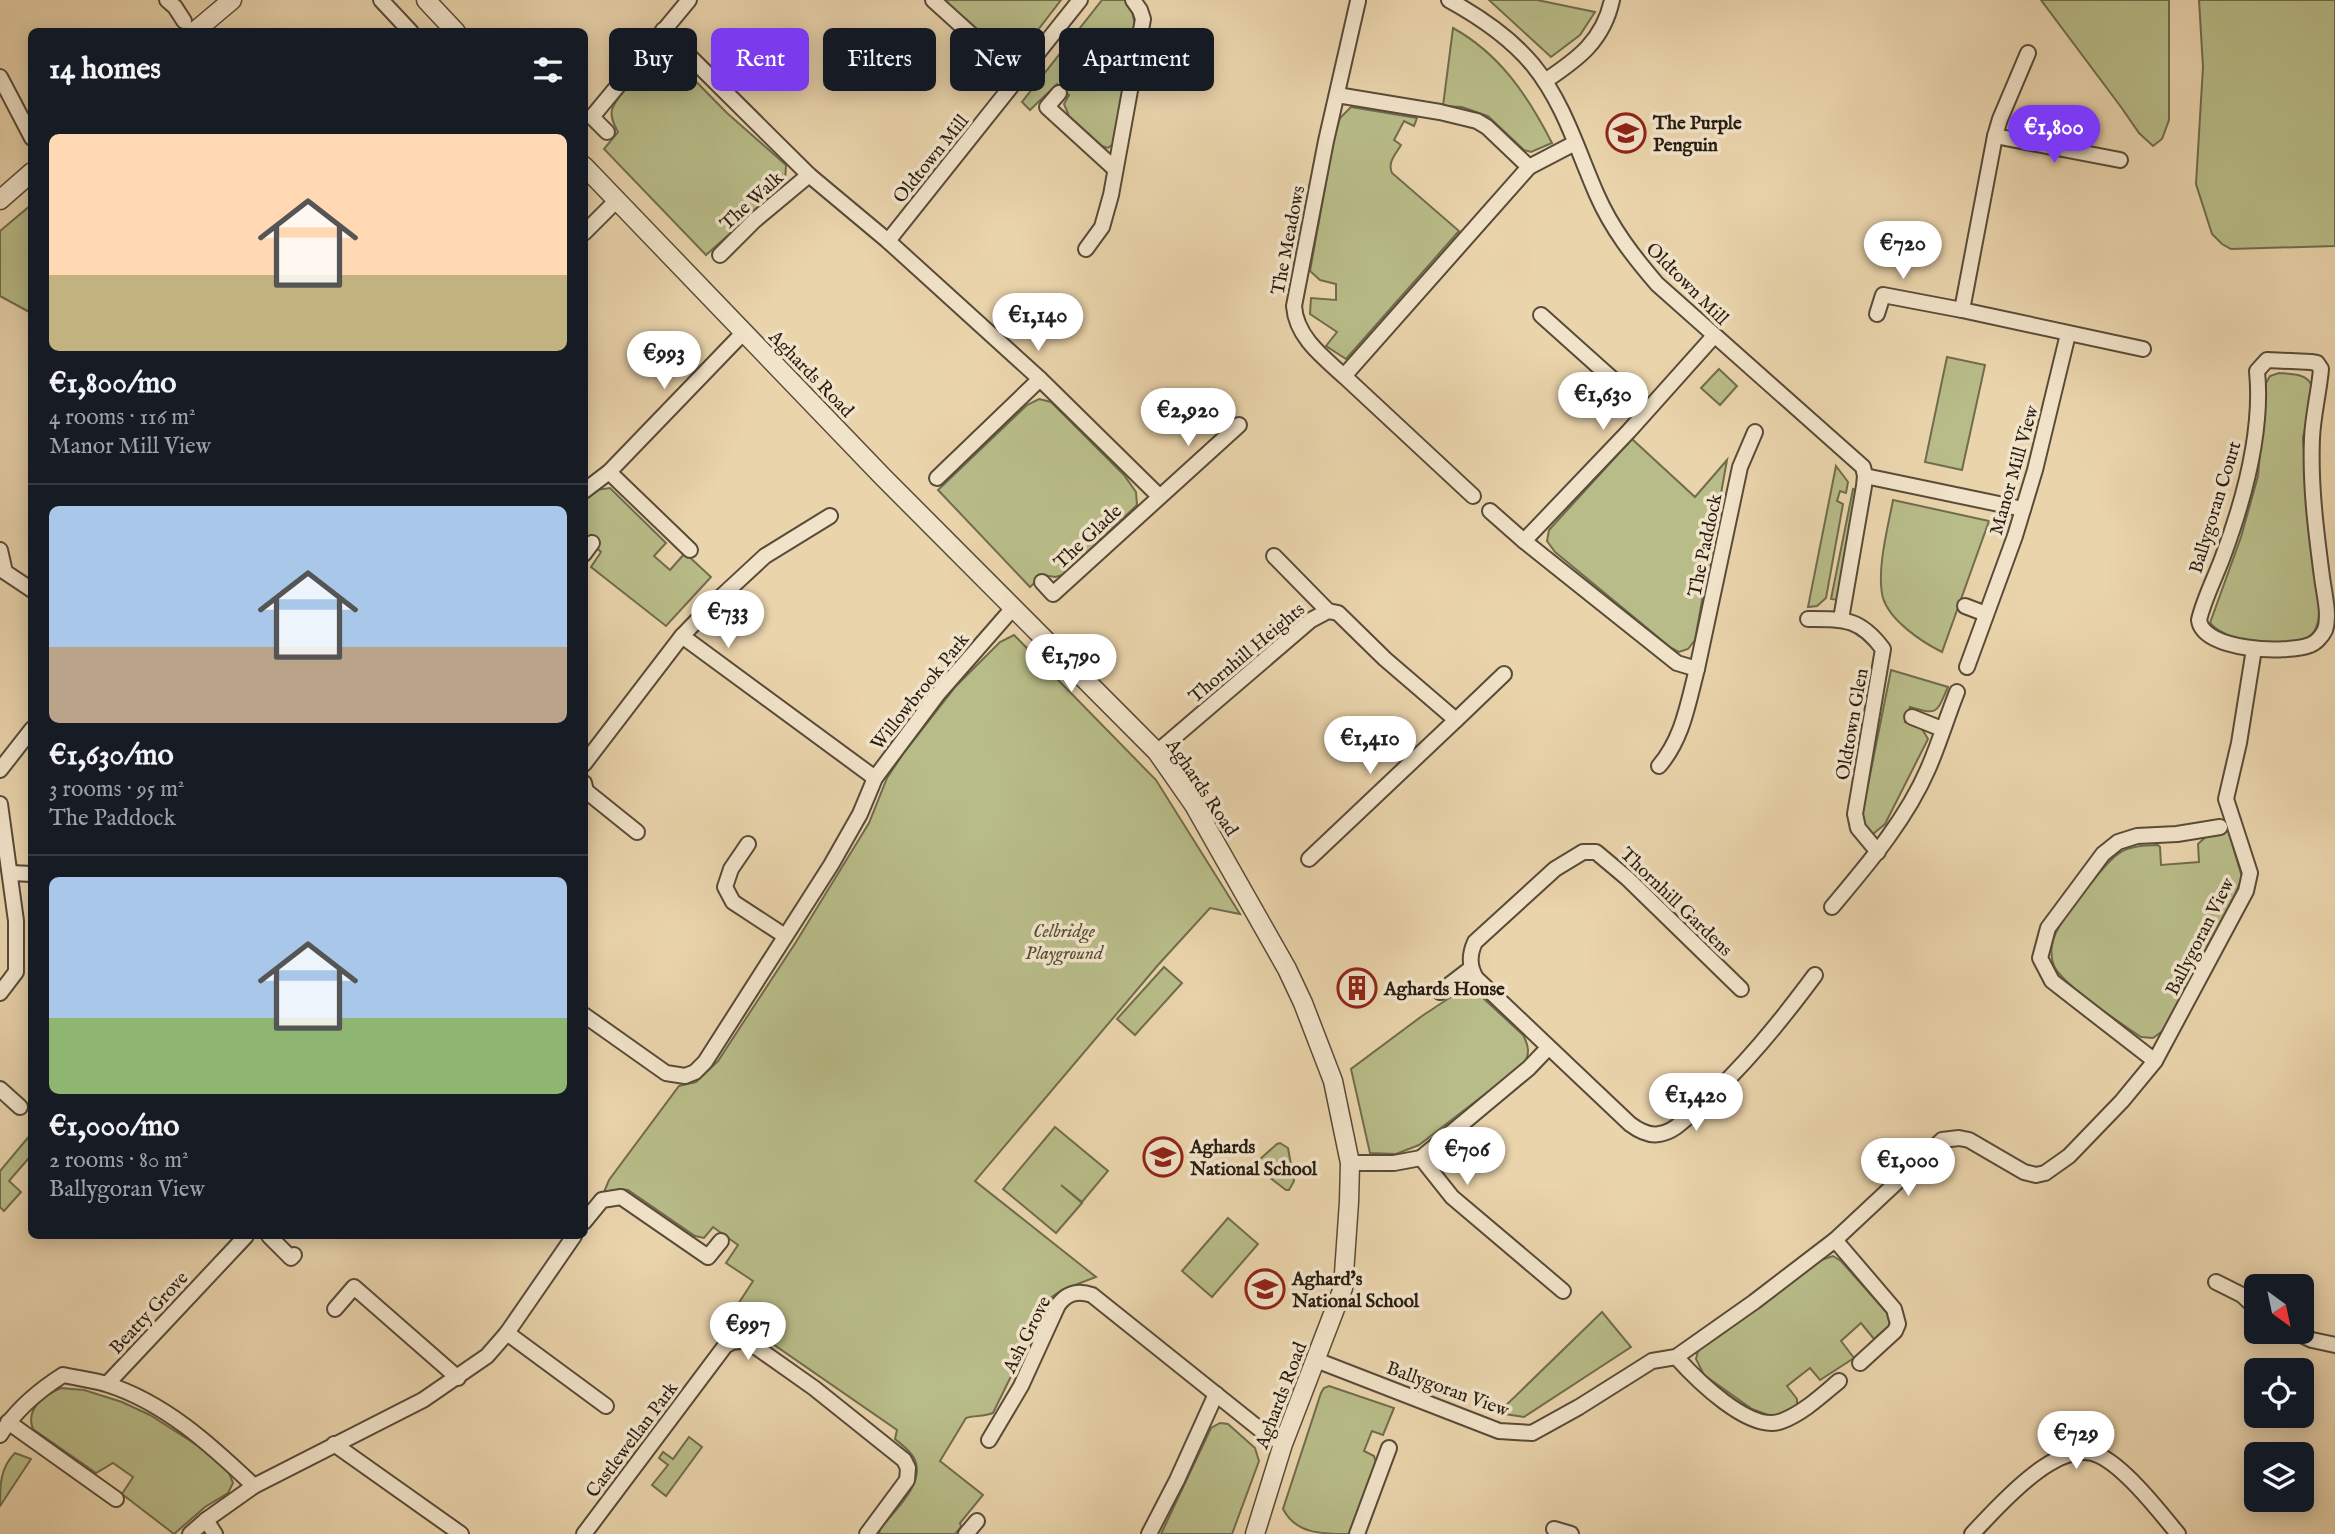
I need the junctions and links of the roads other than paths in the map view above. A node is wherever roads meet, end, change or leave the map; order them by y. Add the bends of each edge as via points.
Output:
1 (167, 0) edge
2 (232, 0) edge
3 (381, 0) edge
4 (426, 0) edge
5 (689, 0) edge
6 (933, 0) edge
7 (1080, 0) edge
8 (1133, 0) edge
9 (1449, 0) edge
10 (1612, 0) edge
11 (1358, 1) edge
12 (189, 27) edge
13 (407, 28) edge
14 (452, 28) edge
15 (665, 28) edge
16 (964, 28) edge
17 (1045, 43) edge
18 (2028, 52) dead end
19 (697, 64) edge
20 (0, 77) edge
21 (1545, 81) junction
22 (613, 91) edge
23 (1007, 91) edge
24 (1059, 93) dead end
25 (1337, 95) junction
26 (28, 130) edge
27 (607, 132) dead end
28 (1995, 136) junction
29 (1575, 143) junction
30 (2120, 160) dead end
31 (1529, 167) junction
32 (1115, 169) junction
33 (588, 170) edge
34 (808, 175) junction
35 (28, 176) edge
36 (0, 200) edge
37 (617, 200) junction
38 (588, 229) edge
39 (888, 241) junction
40 (1086, 249) dead end
41 (720, 255) dead end
42 (1962, 310) junction
43 (1877, 314) dead end
44 (1541, 315) dead end
45 (743, 333) junction
46 (2067, 334) junction
47 (1714, 336) junction
48 (2143, 349) dead end
49 (1343, 376) junction
50 (1040, 379) junction
51 (1647, 410) junction
52 (1239, 425) dead end
53 (1755, 432) dead end
54 (609, 472) junction
55 (1865, 476) junction
56 (937, 478) dead end
57 (588, 488) edge
58 (1159, 496) junction
59 (1473, 496) dead end
60 (2024, 509) junction
61 (1490, 511) dead end
62 (830, 516) dead end
63 (1524, 541) junction
64 (690, 550) dead end
65 (0, 551) edge
66 (1274, 555) dead end
67 (1042, 582) dead end
68 (28, 587) edge
69 (1965, 606) dead end
70 (1013, 608) junction
71 (1328, 611) junction
72 (1986, 614) junction
73 (1808, 619) dead end
74 (1841, 619) junction
75 (682, 636) junction
76 (2254, 649) junction
77 (1967, 667) dead end
78 (1697, 669) junction
79 (1504, 674) dead end
80 (1957, 692) dead end
81 (1912, 717) dead end
82 (1456, 720) junction
83 (1942, 729) junction
84 (28, 734) edge
85 (1157, 752) junction
86 (588, 759) edge
87 (1659, 766) dead end
88 (0, 770) edge
89 (875, 778) junction
90 (588, 793) edge
91 (0, 804) edge
92 (2220, 827) dead end
93 (637, 832) dead end
94 (748, 844) dead end
95 (1878, 852) junction
96 (1309, 859) dead end
97 (11, 873) junction
98 (28, 874) edge
99 (1832, 907) dead end
100 (785, 936) junction
101 (1470, 970) junction
102 (1815, 975) dead end
103 (1741, 989) dead end
104 (1440, 992) dead end
105 (0, 993) edge
106 (588, 1018) edge
107 (1548, 1048) junction
108 (2155, 1061) junction
109 (0, 1089) edge
110 (20, 1107) dead end
111 (1421, 1158) junction
112 (1350, 1163) junction
113 (588, 1217) edge
114 (243, 1239) edge
115 (272, 1239) edge
116 (572, 1239) edge
117 (1835, 1240) junction
118 (721, 1241) dead end
119 (294, 1255) dead end
120 (2216, 1282) dead end
121 (1563, 1291) dead end
122 (2244, 1297) edge
123 (335, 1309) dead end
124 (507, 1333) junction
125 (2314, 1340) edge
126 (2335, 1345) edge
127 (1676, 1357) junction
128 (1316, 1360) junction
129 (1860, 1363) dead end
130 (458, 1378) junction
131 (1839, 1381) dead end
132 (107, 1384) junction
133 (1216, 1394) junction
134 (606, 1406) dead end
135 (8, 1422) junction
136 (0, 1435) edge
137 (989, 1440) dead end
138 (334, 1444) junction
139 (1283, 1444) junction
140 (1389, 1448) dead end
141 (254, 1486) junction
142 (116, 1499) dead end
143 (206, 1520) junction
144 (977, 1521) dead end
145 (1554, 1529) dead end
146 (190, 1534) edge
147 (215, 1534) edge
148 (461, 1534) edge
149 (584, 1534) edge
150 (867, 1534) edge
151 (965, 1534) edge
152 (1149, 1534) edge
153 (1255, 1534) edge
154 (1357, 1534) edge
155 (1571, 1534) edge
156 (1972, 1534) edge
157 (2178, 1534) edge

1 - 12 street
2 - 12 street
3 - 13 street
4 - 14 street
5 - 15 street
6 - 16 street
7 - 17 street, Oldtown Mill
8 - 32 street via 1143,19
9 - 21 street, Oldtown Mill via 1503,35
10 - 21 street via 1605,24 1593,42
11 - 25 street, The Meadows
18 - 28 street
19 - 34 street, The Walk
20 - 26 street
21 - 29 street, Oldtown Mill
22 - 27 street via 592,117
23 - 39 street, Oldtown Mill
24 - 32 street via 1047,107
25 - 31 street via 1477,121
25 - 49 street, The Meadows via 1294,316 1306,339
28 - 30 street
28 - 42 street
29 - 31 street
29 - 47 street, Oldtown Mill via 1598,198 1629,251 1657,284
31 - 49 street
32 - 40 street via 1102,227
33 - 37 street, Aghards Road
34 - 39 street, The Walk
34 - 41 street, The Walk
35 - 36 street
37 - 38 street
37 - 45 street, Aghards Road
39 - 50 street
42 - 43 street via 1883,295
42 - 46 street
44 - 51 street
45 - 54 street
45 - 70 street, Aghards Road
46 - 48 street
46 - 60 street, Manor Mill View
47 - 51 street
47 - 55 street, Oldtown Mill via 1857,460
49 - 59 street, The Meadows
50 - 56 street
50 - 58 street
51 - 63 street
52 - 58 street, The Glade
53 - 78 street, The Paddock via 1740,467
54 - 57 street
54 - 64 street
55 - 60 street
55 - 74 street
58 - 67 street, The Glade via 1053,594
60 - 72 street, Manor Mill View
61 - 63 street
62 - 75 street via 765,556
63 - 78 street via 1677,663
65 - 68 street via 5,572
66 - 71 street
69 - 72 street
70 - 85 street, Aghards Road
70 - 89 street, Willowbrook Park via 937,695
71 - 82 street, Thornhill Heights via 1338,613
71 - 85 street, Thornhill Heights via 1311,620
72 - 77 street, Manor Mill View
73 - 74 street, Oldtown Glen
74 - 95 street, Oldtown Glen via 1862,625 1883,649 1855,814 1858,828
75 - 86 street
75 - 89 street, Willowbrook Park
76 - 76 street, Ballygoran Court via 2309,646 2326,626 2311,467 2321,369 2316,363 2267,360 2257,370 2254,446 2226,547 2199,620 2206,635
76 - 108 street, Ballygoran View via 2226,799 2245,852 2249,882
78 - 87 street, The Paddock via 1682,729
79 - 82 street
80 - 83 street
81 - 83 street
82 - 96 street
83 - 95 street via 1928,769
84 - 88 street
85 - 112 street, Aghards Road via 1213,835 1298,991 1334,1081
89 - 100 street via 831,865
90 - 93 street
91 - 97 street
92 - 108 street via 2118,842 2103,854 2048,928 2040,958 2052,981
94 - 100 street via 725,887 733,902
95 - 99 street
97 - 98 street
97 - 105 street via 16,972
100 - 106 street via 695,1072 685,1076 666,1073
101 - 103 street, Thornhill Gardens via 1475,942 1573,856 1596,852
101 - 104 street
101 - 107 street
102 - 107 street via 1723,1086 1676,1127 1658,1135 1630,1124
107 - 111 street
108 - 117 street, Ballygoran View via 2070,1156 2045,1173 2024,1172 1969,1140 1942,1140
109 - 110 street
111 - 112 street
111 - 121 street via 1452,1197
112 - 128 street, Aghards Road via 1343,1288
113 - 118 street via 602,1200 621,1196 708,1257
114 - 132 street, Beatty Grove
115 - 119 street via 291,1258
116 - 124 street
117 - 127 street, Ballygoran View
117 - 129 street via 1894,1309 1898,1324
120 - 122 street
123 - 130 street via 354,1287
124 - 130 street
124 - 134 street
125 - 126 street
127 - 128 street, Ballygoran View via 1652,1361 1532,1433 1499,1431
127 - 131 street via 1704,1388 1755,1420 1779,1423
128 - 139 street, Aghards Road
130 - 138 street via 387,1420
132 - 135 street via 63,1375 37,1392
132 - 141 street via 155,1406 204,1438
133 - 137 street, Ash Grove via 1092,1295 1076,1292 1058,1305 1021,1386
133 - 139 street, Ash Grove
133 - 152 street
135 - 136 street
135 - 142 street
138 - 141 street
138 - 148 street
139 - 153 street, Aghards Road
140 - 154 street
141 - 143 street
143 - 146 street
143 - 147 street
144 - 151 street
145 - 155 street
149 - 150 street, Castlewellan Park via 725,1346 739,1339 814,1388 904,1460 907,1480
156 - 157 street via 2039,1471 2055,1460 2086,1452 2116,1467

